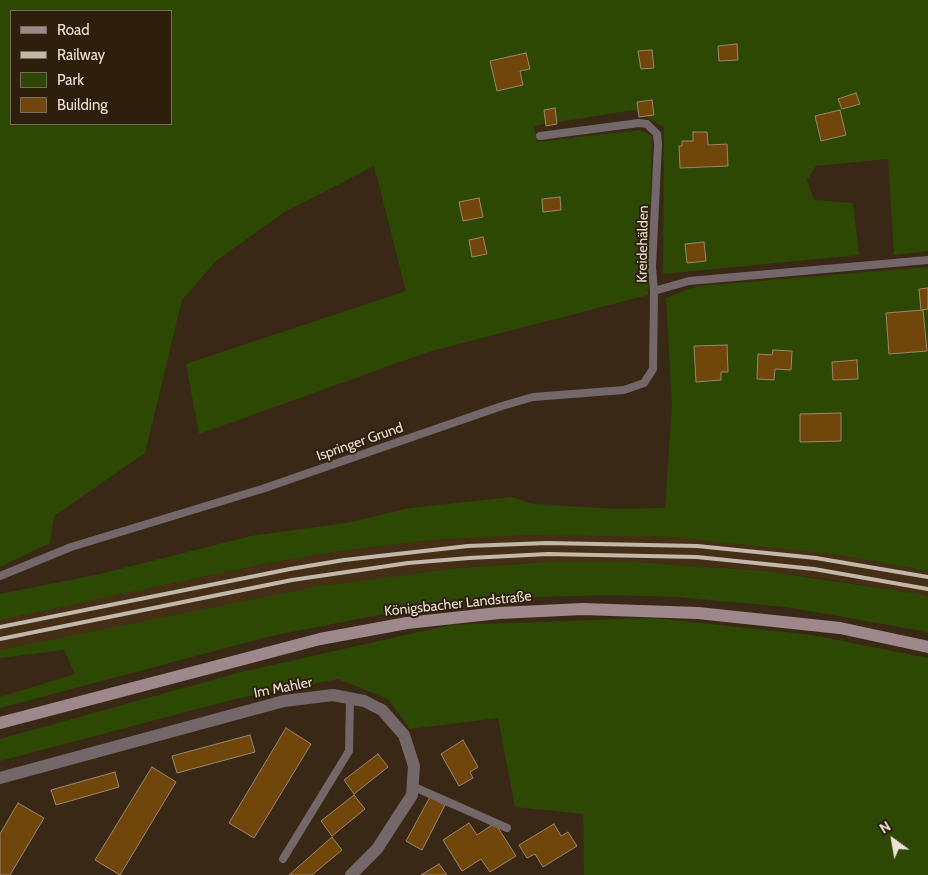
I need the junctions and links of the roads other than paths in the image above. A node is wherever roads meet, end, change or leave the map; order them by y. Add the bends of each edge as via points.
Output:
1 (540, 136) dead end
2 (928, 260) edge
3 (654, 292) junction
4 (0, 576) edge
5 (928, 647) edge
6 (350, 698) junction
7 (0, 723) edge
8 (0, 778) edge
9 (412, 786) junction
10 (508, 828) dead end
11 (283, 859) dead end
12 (351, 875) edge

1 - 3 lane, Kreidehälden via 639,123 647,124 657,134
2 - 3 lane, Kreidehälden via 689,281
3 - 4 lane, Ispringer Grund via 652,369 644,383 624,390 525,399 262,489 71,548
5 - 7 main road, Königsbacher Landstraße via 840,628 698,613 583,609 499,613 408,622 329,638
6 - 8 street, Im Mahler via 333,695 284,701
6 - 9 street, Im Mahler via 382,710 404,735 414,766
6 - 11 lane via 349,751
9 - 10 lane
9 - 12 street, Im Mahler via 412,795 396,823 377,849

